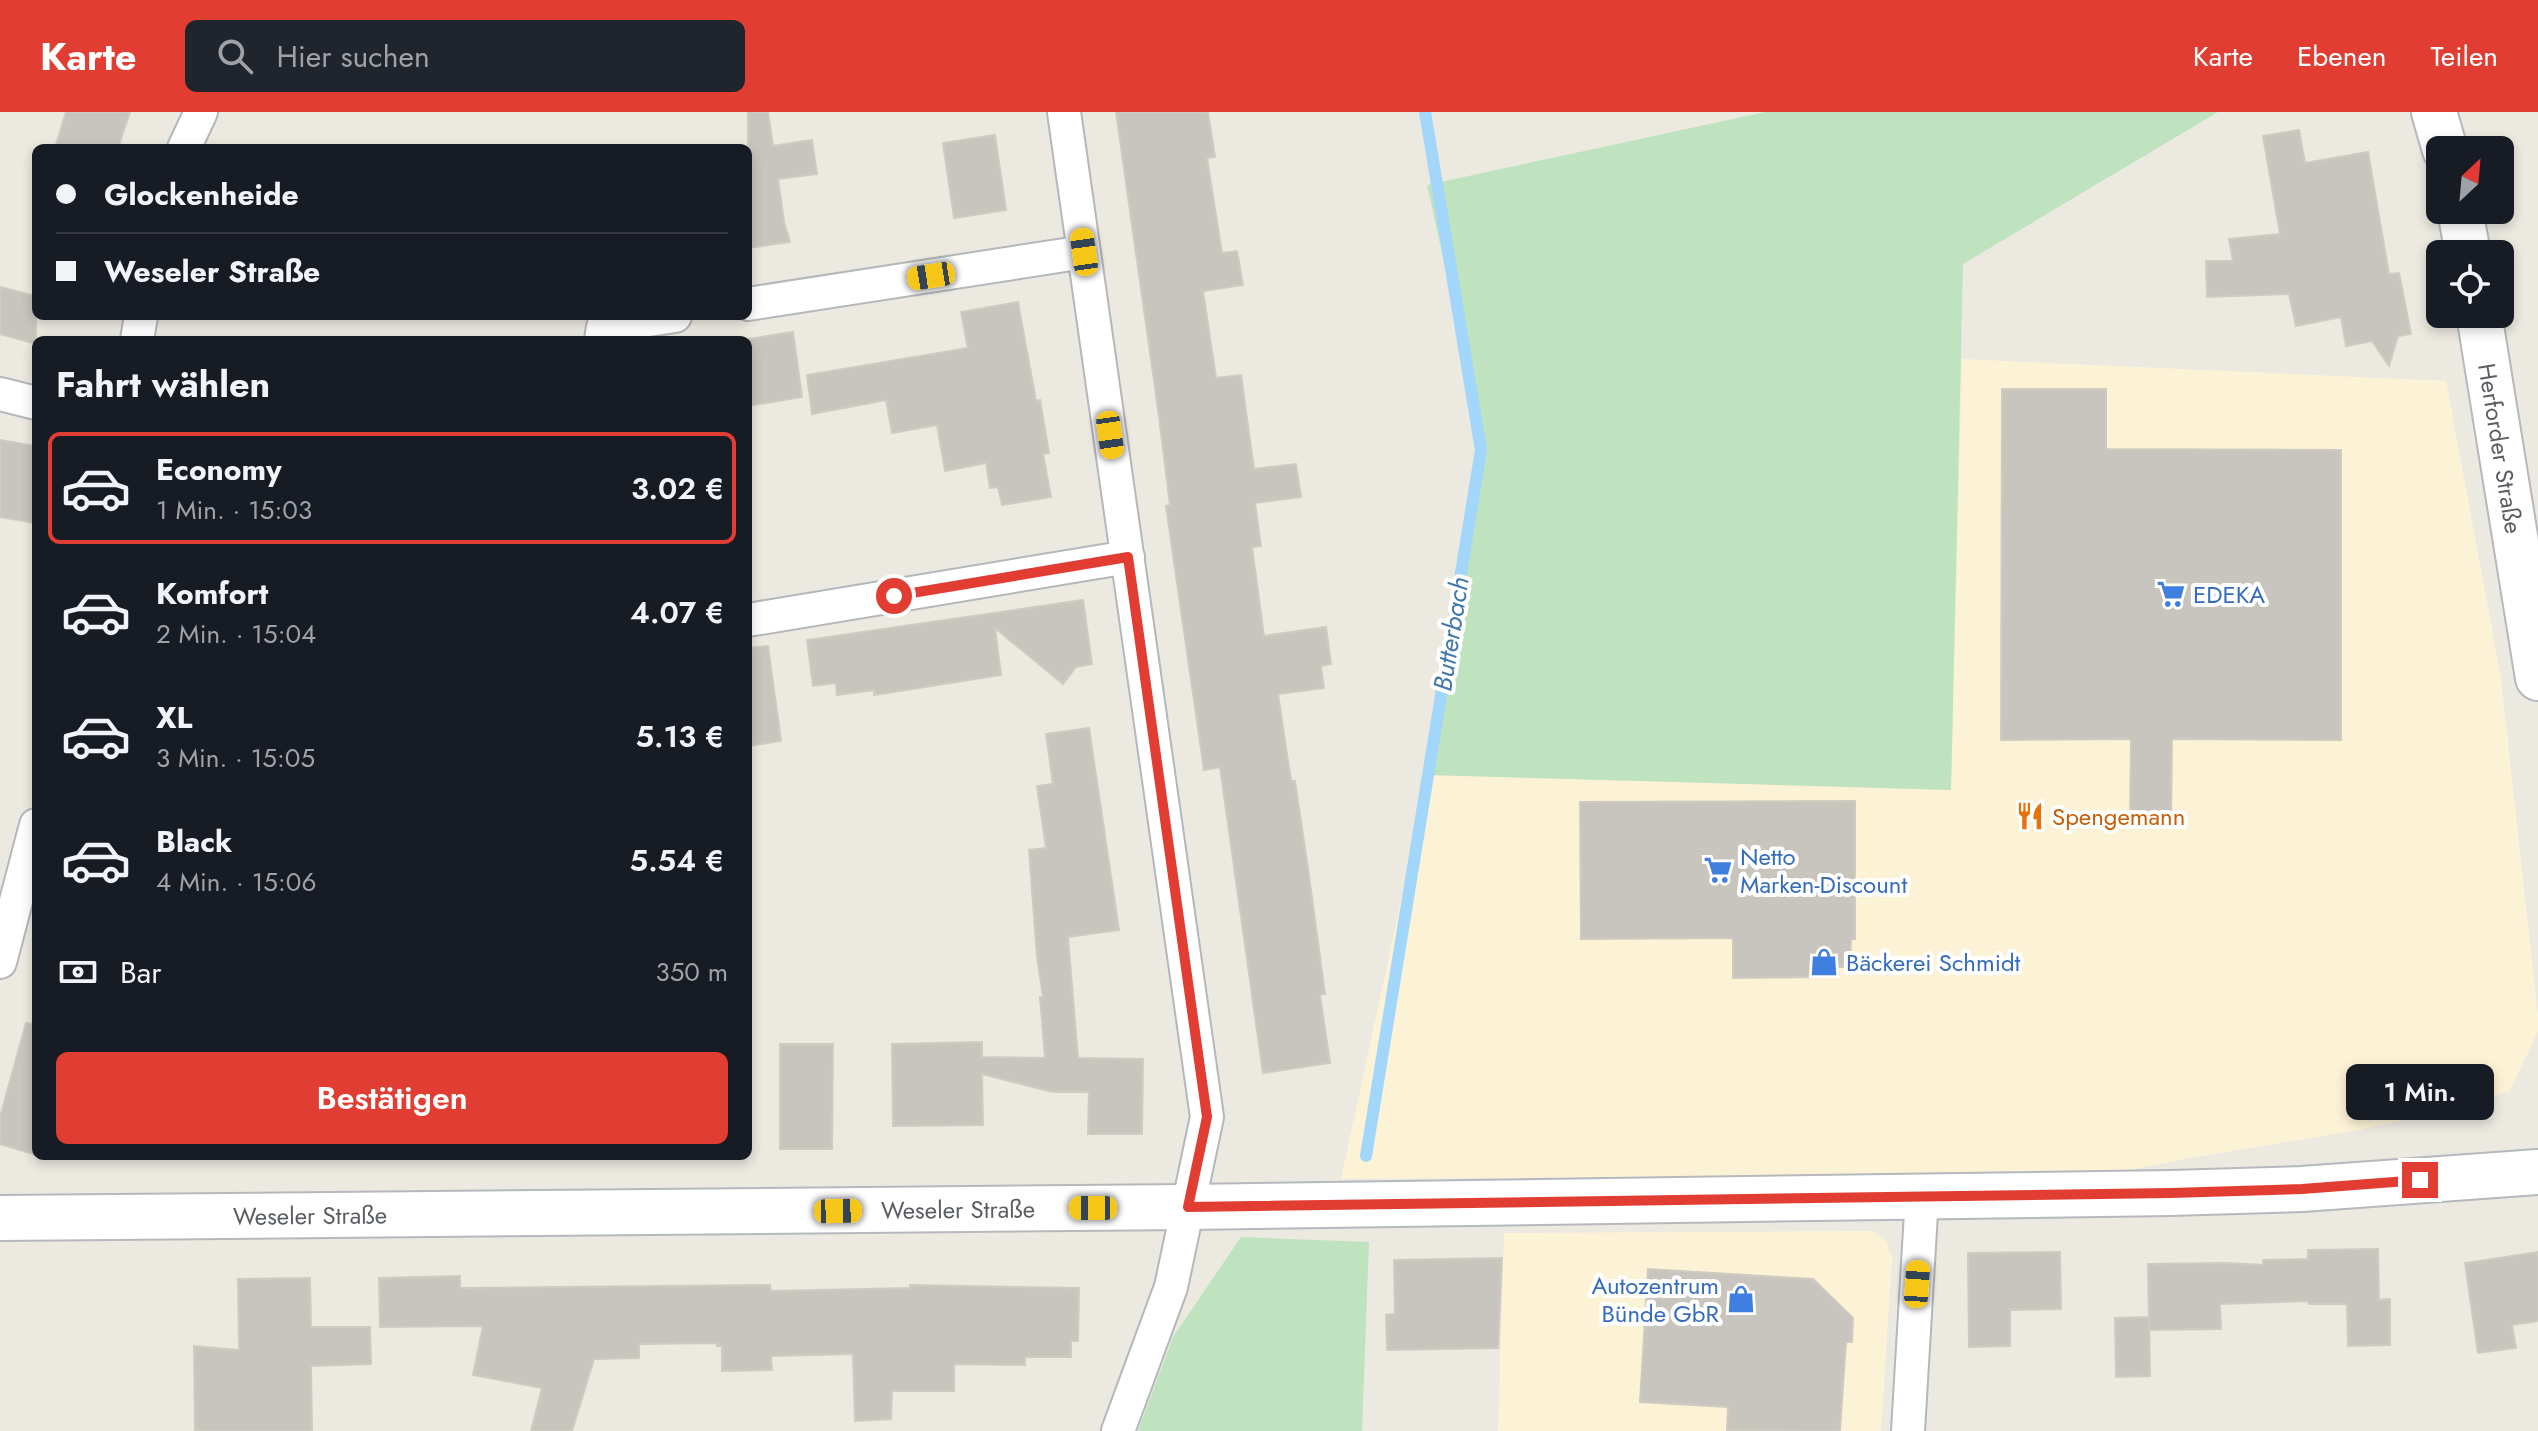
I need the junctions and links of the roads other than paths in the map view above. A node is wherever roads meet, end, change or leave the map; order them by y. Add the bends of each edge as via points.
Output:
1 (201, 112) edge
2 (1064, 112) edge
3 (2434, 112) edge
4 (2441, 136) edge
5 (186, 144) edge
6 (1084, 252) junction
7 (752, 303) edge
8 (649, 320) edge
9 (2481, 328) edge
10 (602, 336) edge
11 (0, 394) edge
12 (32, 402) edge
13 (1128, 557) junction
14 (752, 619) edge
15 (2538, 678) edge
16 (32, 832) edge
17 (13, 865) edge
18 (0, 962) edge
19 (2538, 1172) edge
20 (1922, 1196) junction
21 (1188, 1207) junction
22 (0, 1218) edge
23 (1118, 1431) edge
24 (1908, 1431) edge

1 - 5 street
2 - 6 street
3 - 4 street
6 - 7 street
6 - 13 street
8 - 10 street via 603,327
9 - 15 street, Herforder Straße
11 - 12 street
13 - 14 street
13 - 21 street via 1207,1117
16 - 17 street
17 - 18 street
19 - 20 street, Weseler Straße via 2302,1189
20 - 21 street, Weseler Straße
20 - 24 street
21 - 22 street, Weseler Straße
21 - 23 street via 1171,1287

